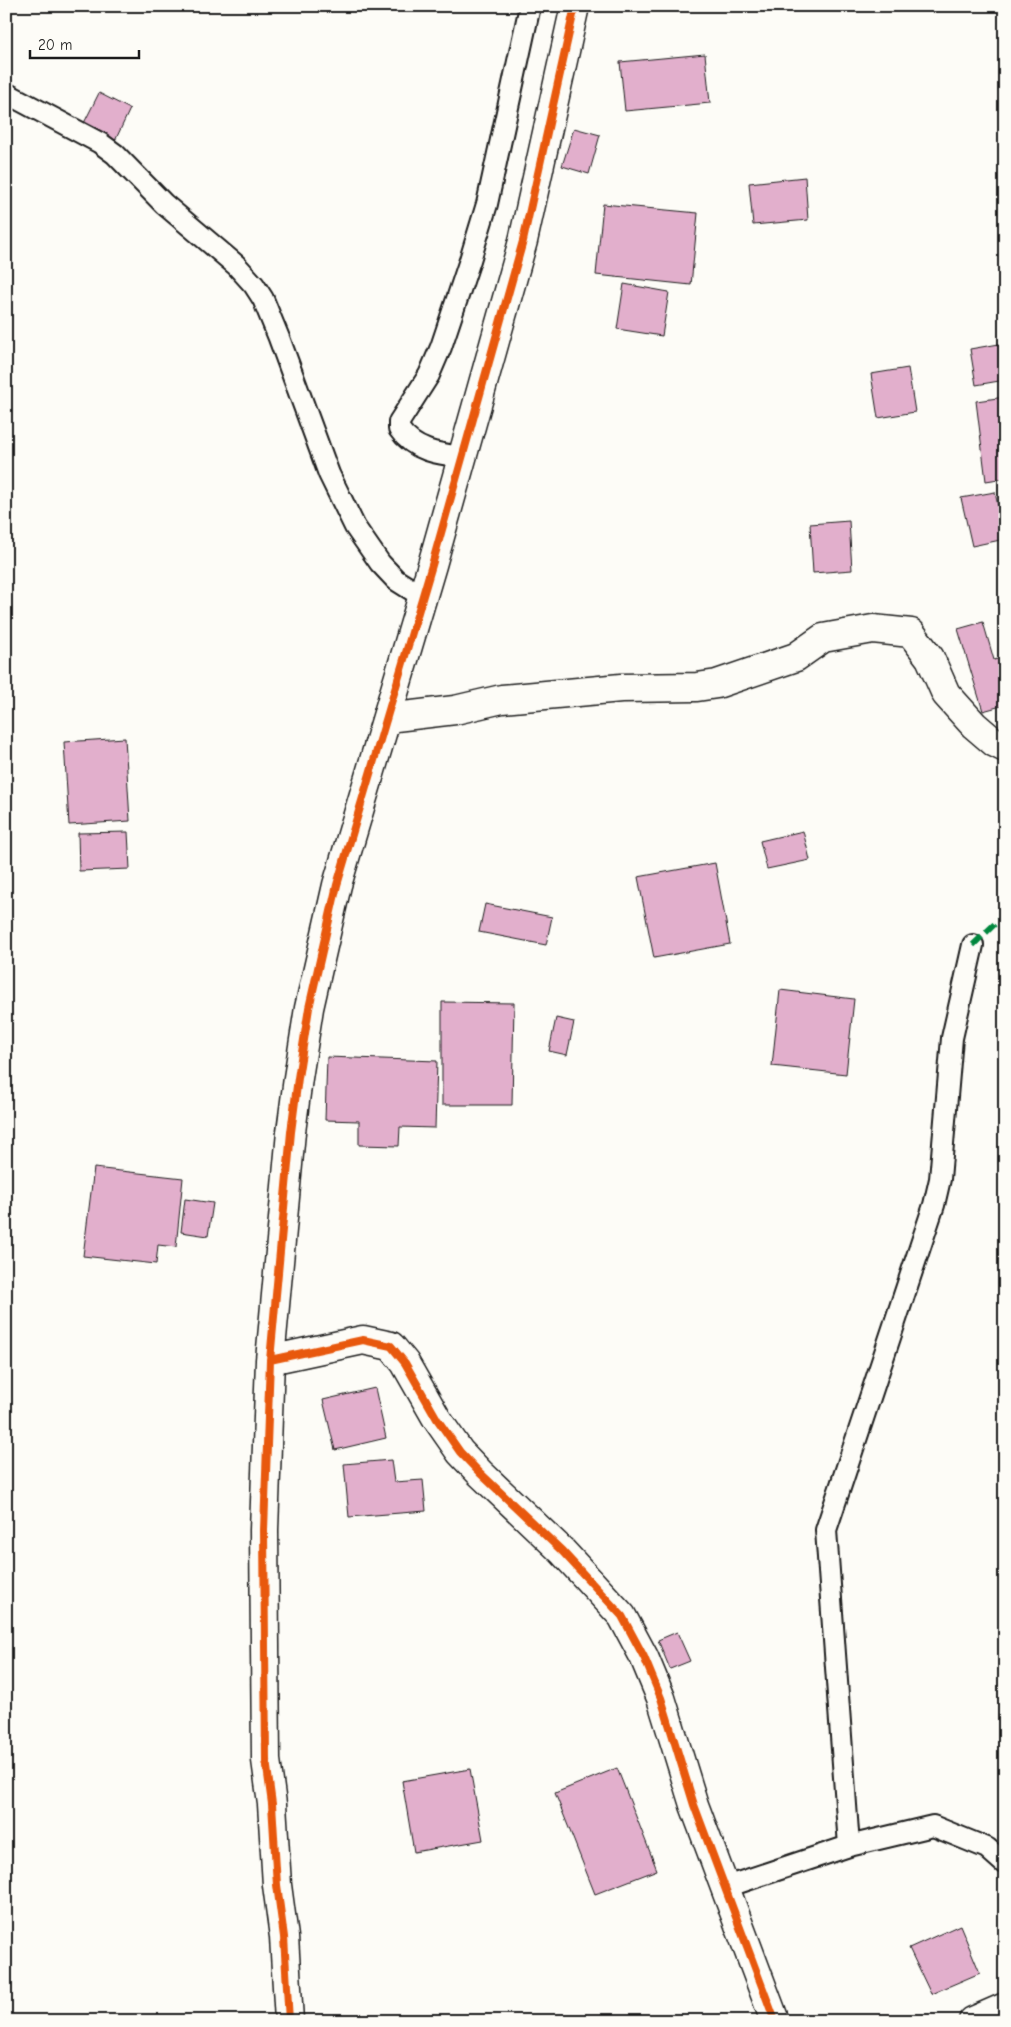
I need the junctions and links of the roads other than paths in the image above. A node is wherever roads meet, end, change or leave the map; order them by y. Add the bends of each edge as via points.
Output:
1 (530, 6) edge
2 (575, 6) edge
3 (6, 94) edge
4 (462, 457) junction
5 (423, 597) junction
6 (388, 718) junction
7 (1005, 748) edge
8 (973, 945) dead end
9 (270, 1360) junction
10 (849, 1846) junction
11 (1005, 1864) edge
12 (726, 1888) junction
13 (1005, 2007) edge
14 (289, 2021) edge
15 (775, 2021) edge
16 (973, 2021) edge

1 - 4 lane via 487,204 470,260 441,347 399,422 399,429 415,445 430,452
2 - 4 street via 525,232
3 - 5 lane via 100,142 254,285 270,315 329,474 366,545 396,580
4 - 5 street
5 - 6 street
6 - 7 street via 455,710 502,699 621,688 717,684 796,657 823,638 873,629 911,633 930,658 946,694 974,725
6 - 9 street via 337,884 309,1008 291,1132
8 - 10 lane via 952,1038 940,1179 934,1205 826,1530
9 - 12 street via 363,1340 390,1346 399,1354 460,1452 590,1580 634,1634 661,1698 694,1805
9 - 14 street via 264,1530 266,1760
10 - 11 lane via 933,1826 988,1848
10 - 12 lane
12 - 15 street
13 - 16 street

